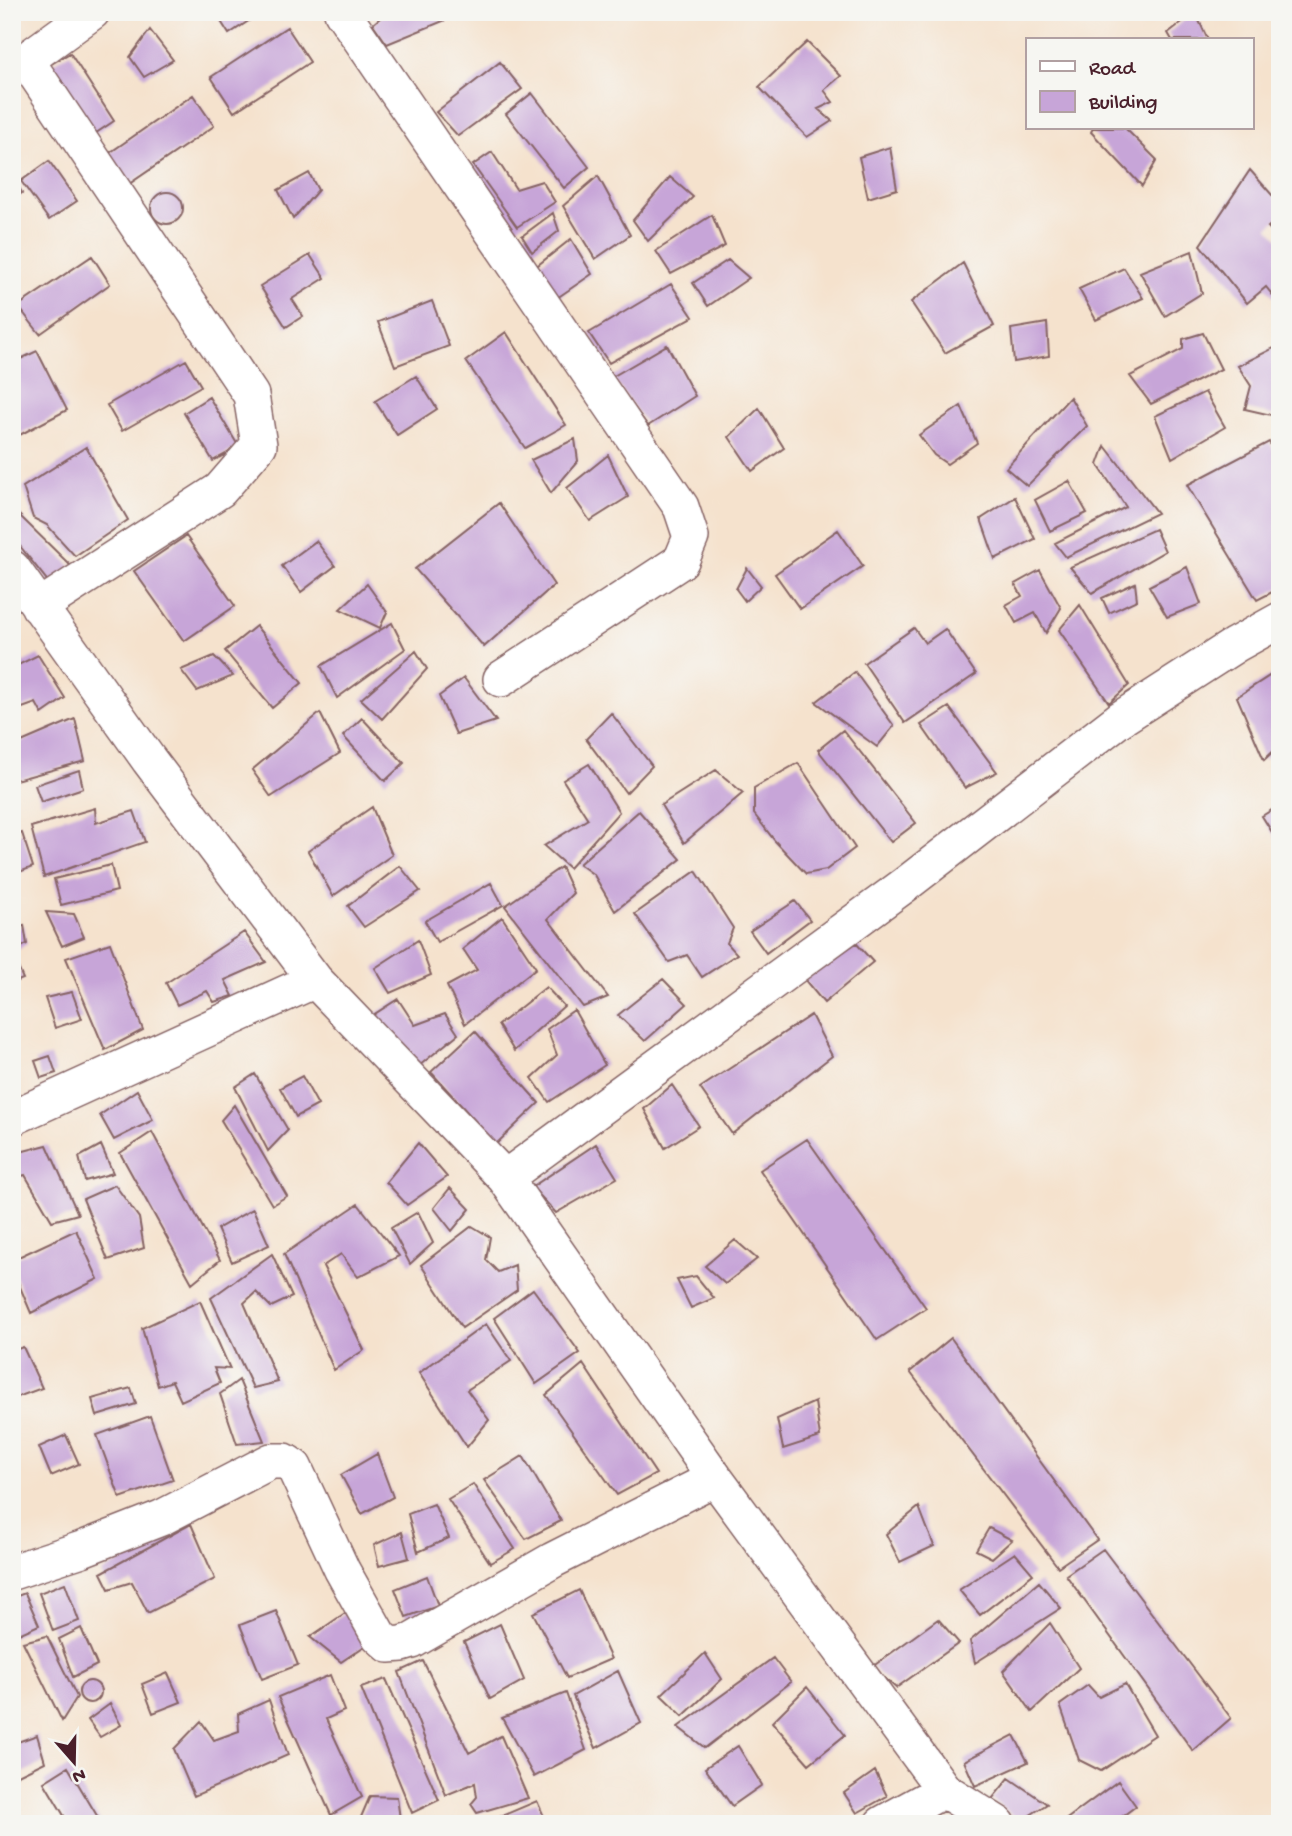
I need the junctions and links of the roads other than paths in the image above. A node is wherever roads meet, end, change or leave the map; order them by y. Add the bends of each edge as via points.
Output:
1 (92, 12) edge
2 (342, 12) edge
3 (19, 51) edge
4 (12, 568) edge
5 (39, 607) junction
6 (1280, 620) edge
7 (501, 679) dead end
8 (315, 980) junction
9 (12, 1118) edge
10 (505, 1178) junction
11 (715, 1478) junction
12 (12, 1572) edge
13 (944, 1790) junction
14 (882, 1824) edge
15 (998, 1824) edge

1 - 3 street
2 - 7 street via 681,508 691,537 681,561
3 - 5 street via 251,395 259,445 220,490
4 - 5 street
5 - 8 street
6 - 10 street via 1120,719 906,884
8 - 9 street
8 - 10 street
10 - 11 street
11 - 12 street via 402,1644 389,1645 379,1636 294,1467 285,1461 271,1461 162,1518
11 - 13 street
13 - 14 street
13 - 15 street

